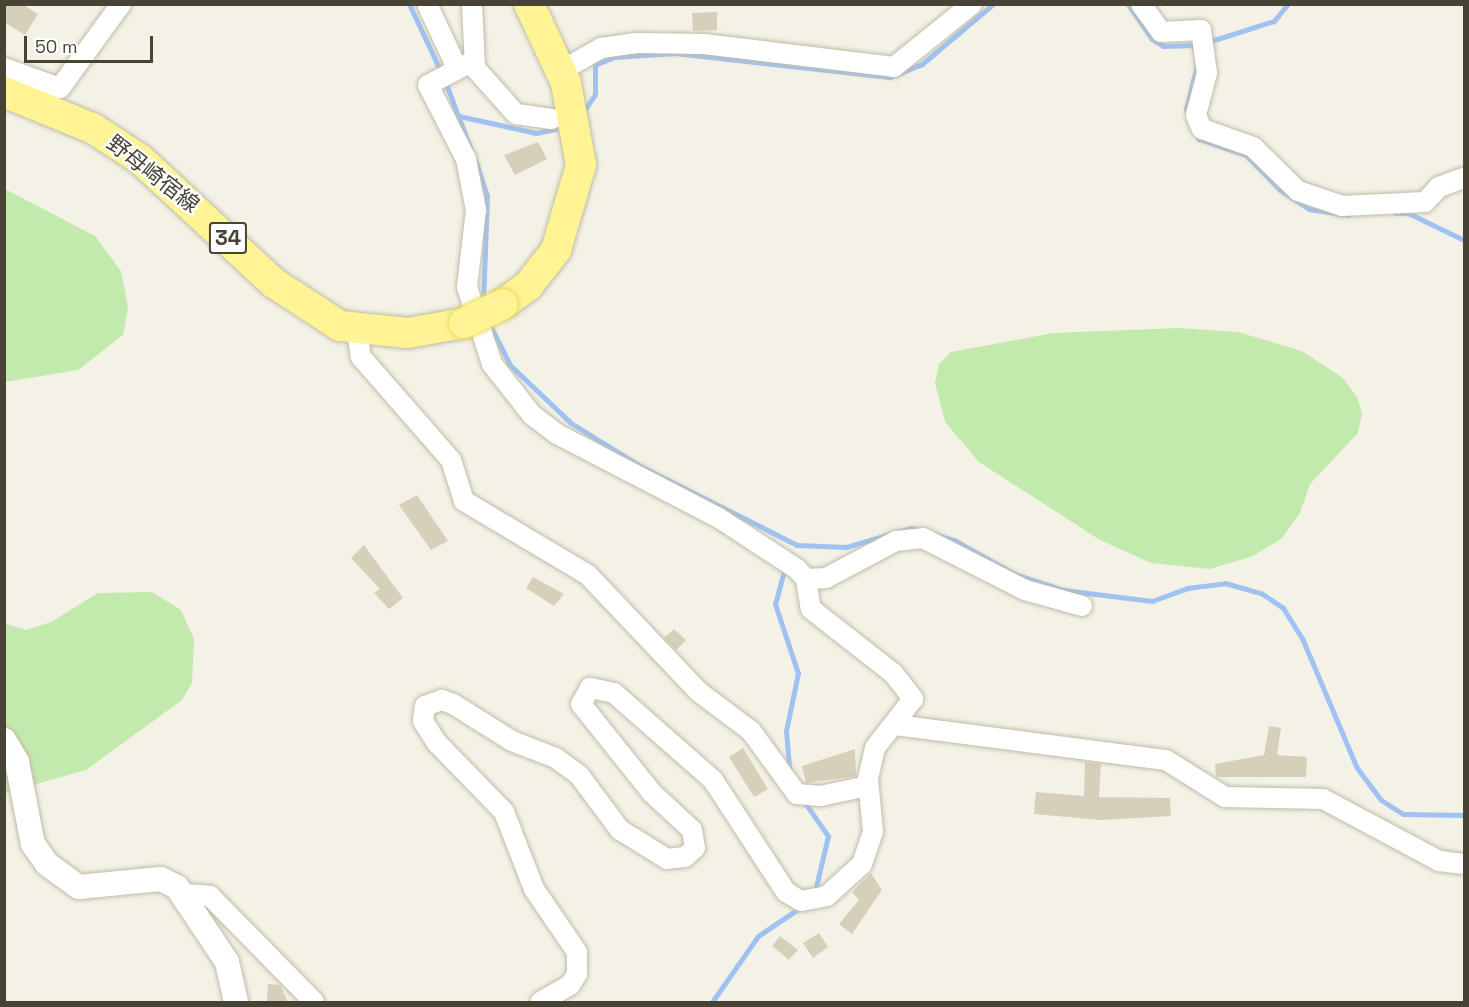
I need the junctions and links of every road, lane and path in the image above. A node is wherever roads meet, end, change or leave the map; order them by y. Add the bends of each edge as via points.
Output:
1 (121, 4) edge
2 (427, 4) edge
3 (472, 4) edge
4 (529, 4) edge
5 (972, 4) edge
6 (1142, 4) edge
7 (460, 67) junction
8 (4, 68) edge
9 (561, 71) junction
10 (4, 92) edge
11 (568, 119) junction
12 (1464, 178) edge
13 (357, 330) junction
14 (801, 574) junction
15 (1082, 606) dead end
16 (896, 725) junction
17 (4, 741) edge
18 (868, 786) junction
19 (1464, 864) edge
20 (184, 894) junction
21 (236, 1002) edge
22 (314, 1002) edge
23 (540, 1002) edge

1 - 8 street via 60,88
2 - 7 street
3 - 7 street
4 - 9 main road, 野母崎宿線 / 34
5 - 9 street via 894,67 704,44 637,43 601,48
6 - 12 street via 1161,32 1201,30 1207,73 1199,89 1197,123 1221,140 1253,147 1298,191 1342,206 1425,202 1439,187
7 - 11 street via 516,114
7 - 14 street via 428,85 454,130 474,191 467,287 492,364 532,416 557,434 719,518
9 - 11 main road, 野母崎宿線 / 34
10 - 13 main road, 野母崎宿線 / 34 via 94,129 141,160 303,307
11 - 13 main road, 野母崎宿線 / 34, bridge via 580,165 575,199 556,250 528,286 503,304 464,323 408,333
13 - 18 street via 361,357 451,460 464,501 588,574 699,692 751,731 803,795
14 - 15 street via 826,578 896,541 923,538 1025,590
14 - 16 street via 811,609 912,692 913,704
16 - 18 street via 875,748
16 - 19 street via 1166,760 1225,797 1323,799 1439,861
17 - 20 street via 17,762 33,844 60,876 79,887 101,889 161,879
18 - 23 street via 869,846 853,876 817,898 786,892 712,780 614,693 590,688 581,705 652,793 692,830 695,848 685,857 667,859 620,830 579,775 556,758 512,741 453,704 433,701 423,713 426,728 504,812 534,889 577,952 578,974 570,985
20 - 21 street via 227,962
20 - 22 street via 210,896

